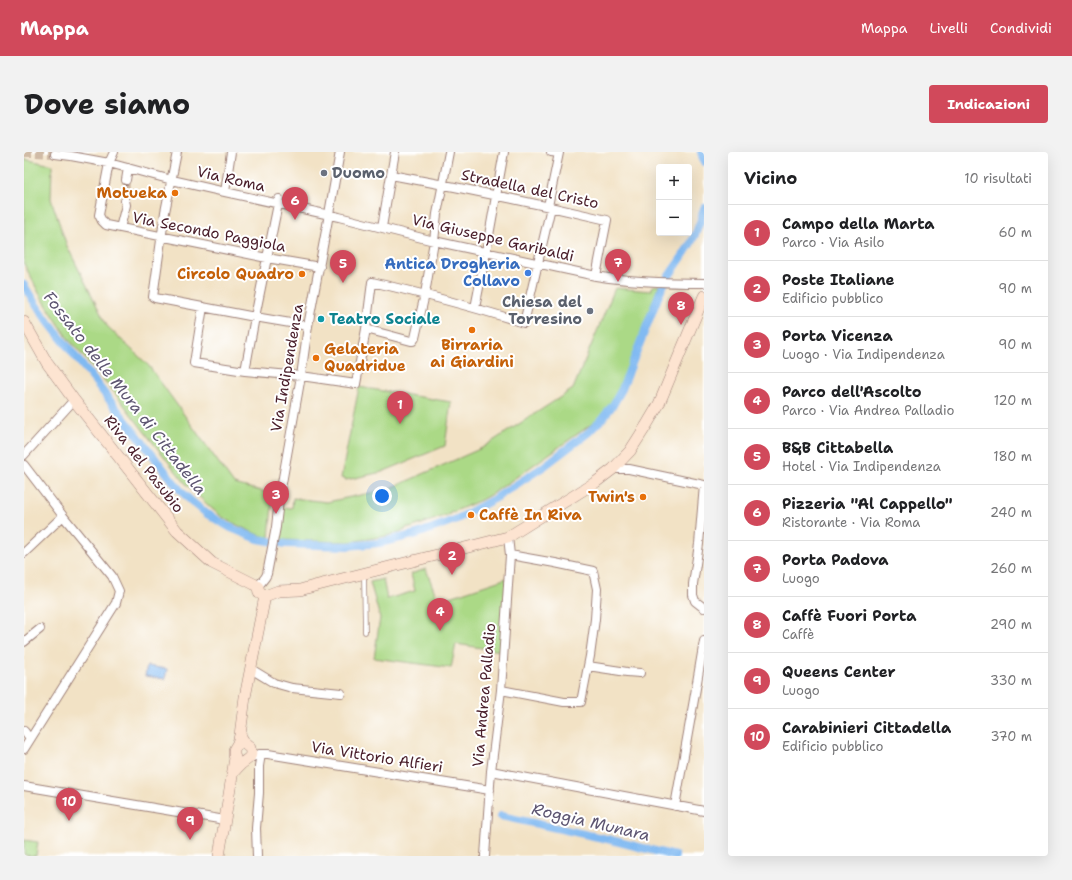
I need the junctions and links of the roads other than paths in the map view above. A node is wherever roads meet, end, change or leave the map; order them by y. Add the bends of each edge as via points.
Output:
1 (114, 152) edge
2 (176, 152) edge
3 (231, 152) edge
4 (340, 152) edge
5 (395, 152) edge
6 (449, 152) edge
7 (504, 152) edge
8 (551, 152) edge
9 (55, 154) dead end
10 (109, 163) junction
11 (128, 168) junction
12 (391, 175) junction
13 (126, 180) tunnel mouth
14 (172, 180) junction
15 (442, 184) junction
16 (225, 192) junction
17 (496, 196) junction
18 (125, 201) tunnel mouth
19 (278, 201) junction
20 (549, 207) junction
21 (329, 214) junction
22 (382, 227) junction
23 (120, 228) junction
24 (162, 236) junction
25 (434, 240) junction
26 (486, 252) junction
27 (267, 258) junction
28 (538, 263) junction
29 (320, 267) junction
30 (596, 276) junction
31 (704, 283) edge
32 (425, 294) junction
33 (704, 296) edge
34 (203, 307) junction
35 (475, 308) junction
36 (255, 317) junction
37 (24, 322) edge
38 (308, 326) junction
39 (366, 329) junction
40 (245, 371) junction
41 (301, 376) junction
42 (74, 400) junction
43 (24, 455) edge
44 (24, 465) edge
45 (613, 468) junction
46 (704, 485) edge
47 (63, 516) junction
48 (508, 537) junction
49 (24, 554) edge
50 (510, 555) junction
51 (364, 574) junction
52 (266, 592) junction
53 (704, 608) edge
54 (40, 629) dead end
55 (365, 632) dead end
56 (704, 641) edge
57 (24, 642) edge
58 (588, 666) junction
59 (251, 669) junction
60 (640, 673) dead end
61 (501, 690) junction
62 (341, 693) dead end
63 (24, 731) edge
64 (30, 739) junction
65 (24, 749) edge
66 (248, 754) junction
67 (492, 771) junction
68 (24, 786) edge
69 (490, 790) junction
70 (674, 806) junction
71 (704, 811) edge
72 (225, 820) junction
73 (219, 856) edge
74 (257, 856) edge
75 (485, 856) edge

1 - 10 street
2 - 14 street
3 - 16 street
4 - 21 street, Via Indipendenza
5 - 12 street
6 - 15 street
7 - 17 street
8 - 20 street via 559,153
9 - 10 street, Via Roma
10 - 11 street, Via Roma
10 - 23 street, Via Secondo Paggiola via 100,215 106,225
11 - 13 street
11 - 14 street, Via Roma
12 - 15 street, Stradella del Cristo
12 - 22 street
14 - 16 street, Via Roma
14 - 24 street
15 - 17 street, Stradella del Cristo
15 - 25 street
16 - 19 street, Via Roma
17 - 20 street, Stradella del Cristo
17 - 26 street
18 - 23 street
19 - 21 street, Via Roma
19 - 27 street
20 - 28 street
20 - 30 street, Stradella del Cristo via 607,220
21 - 22 street, Via Giuseppe Garibaldi
21 - 29 street, Via Indipendenza
22 - 25 street, Via Giuseppe Garibaldi
23 - 24 street, Via Secondo Paggiola
24 - 27 street, Via Secondo Paggiola
24 - 34 street via 153,297
25 - 26 street, Via Giuseppe Garibaldi
25 - 32 street
26 - 28 street, Via Giuseppe Garibaldi
26 - 35 street
27 - 29 street, Via Secondo Paggiola
27 - 36 street
28 - 30 street, Via Giuseppe Garibaldi
28 - 35 street via 524,323
29 - 38 street, Via Indipendenza
30 - 31 street, Via Giuseppe Garibaldi via 652,282
32 - 35 street
32 - 39 street via 413,341
32 - 39 street via 372,282
33 - 45 street via 659,404 630,451
34 - 36 street
34 - 40 street via 194,363
36 - 38 street
36 - 40 street
37 - 42 street, Riva del Pasubio via 47,363
38 - 41 street, Via Indipendenza
39 - 41 street via 356,384
40 - 41 street
41 - 52 street, Via Indipendenza via 270,559 266,577 259,584
42 - 43 street
42 - 52 street, Riva del Pasubio via 178,531 212,563
44 - 47 street
45 - 46 street
45 - 48 street via 596,482
46 - 53 street via 693,584 695,601
47 - 49 street
47 - 64 street via 112,576 119,591 116,603
48 - 50 street, Via Andrea Palladio
48 - 51 street
50 - 58 street via 593,570 597,589
50 - 61 street, Via Andrea Palladio
51 - 52 street via 300,590
51 - 55 lane
52 - 59 street
54 - 57 street
56 - 70 street
58 - 60 street
58 - 61 street via 581,702 564,702
59 - 62 street via 274,683 292,688
59 - 66 street via 240,735
61 - 67 street, Via Andrea Palladio
63 - 64 street
64 - 65 street
66 - 69 street, Via Vittorio Alfieri via 268,754
66 - 72 street via 232,774
66 - 74 street via 259,766
67 - 69 street, Via Andrea Palladio
67 - 70 street
68 - 72 street
69 - 75 street, Via Andrea Palladio
70 - 71 street
72 - 73 street

